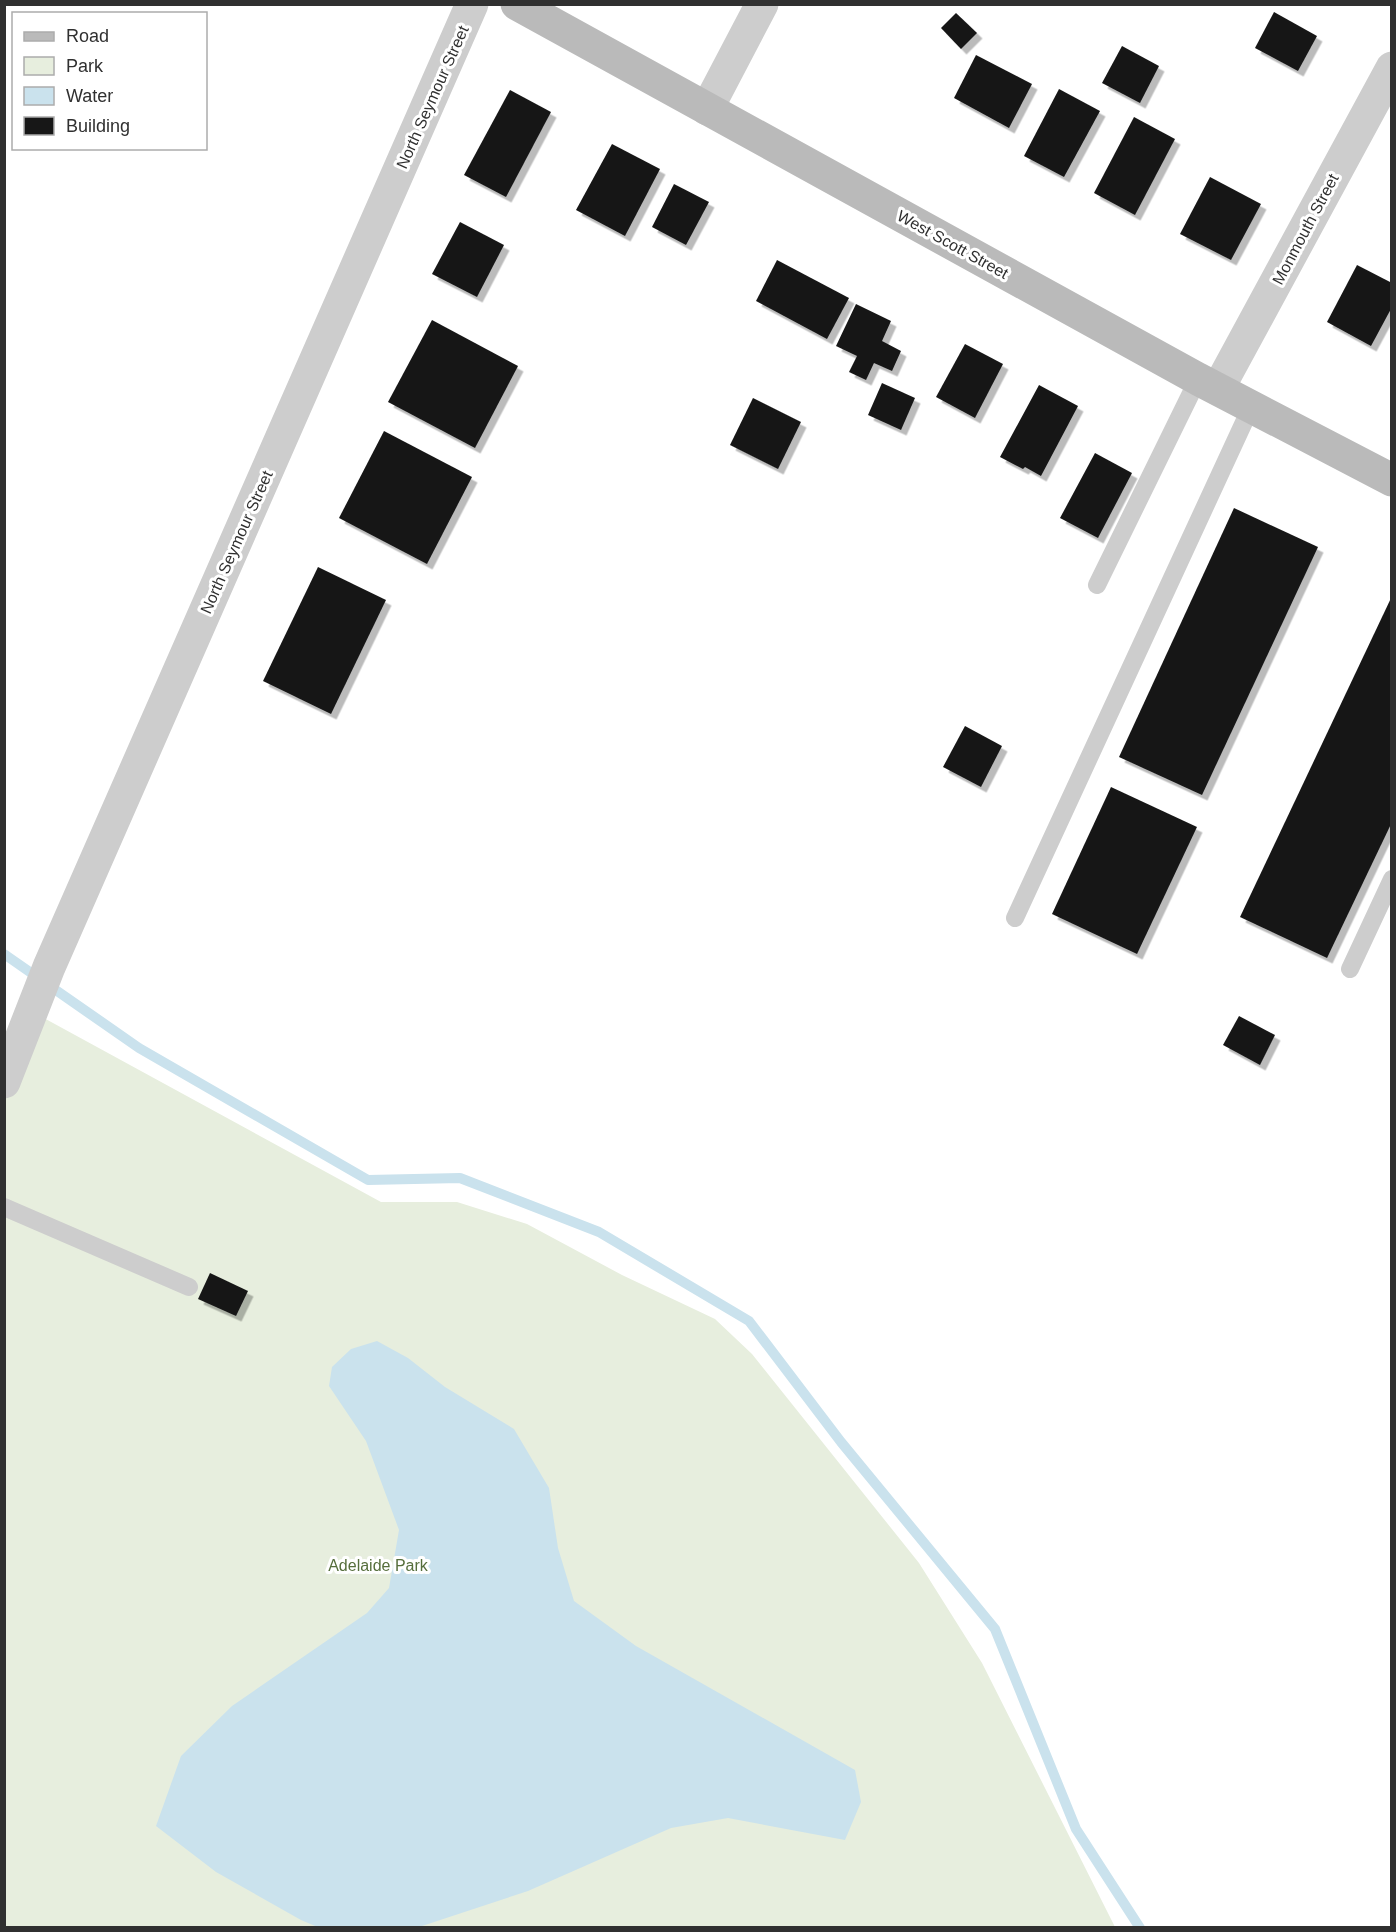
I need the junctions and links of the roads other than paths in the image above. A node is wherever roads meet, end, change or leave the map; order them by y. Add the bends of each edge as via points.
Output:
1 (472, 4) edge
2 (517, 4) edge
3 (762, 4) edge
4 (1392, 68) edge
5 (707, 109) junction
6 (1208, 384) junction
7 (1251, 407) junction
8 (1392, 480) edge
9 (1097, 585) dead end
10 (1392, 879) edge
11 (1015, 918) dead end
12 (1350, 969) dead end
13 (4, 1082) edge
14 (4, 1207) edge
15 (189, 1287) dead end

1 - 13 street, North Seymour Street via 49,967
2 - 5 main road, West Scott Street
3 - 5 street
4 - 6 street, Monmouth Street
5 - 6 main road, West Scott Street
6 - 7 main road, West Scott Street
6 - 9 lane
7 - 8 main road, West Scott Street
7 - 11 lane
10 - 12 lane
14 - 15 lane

